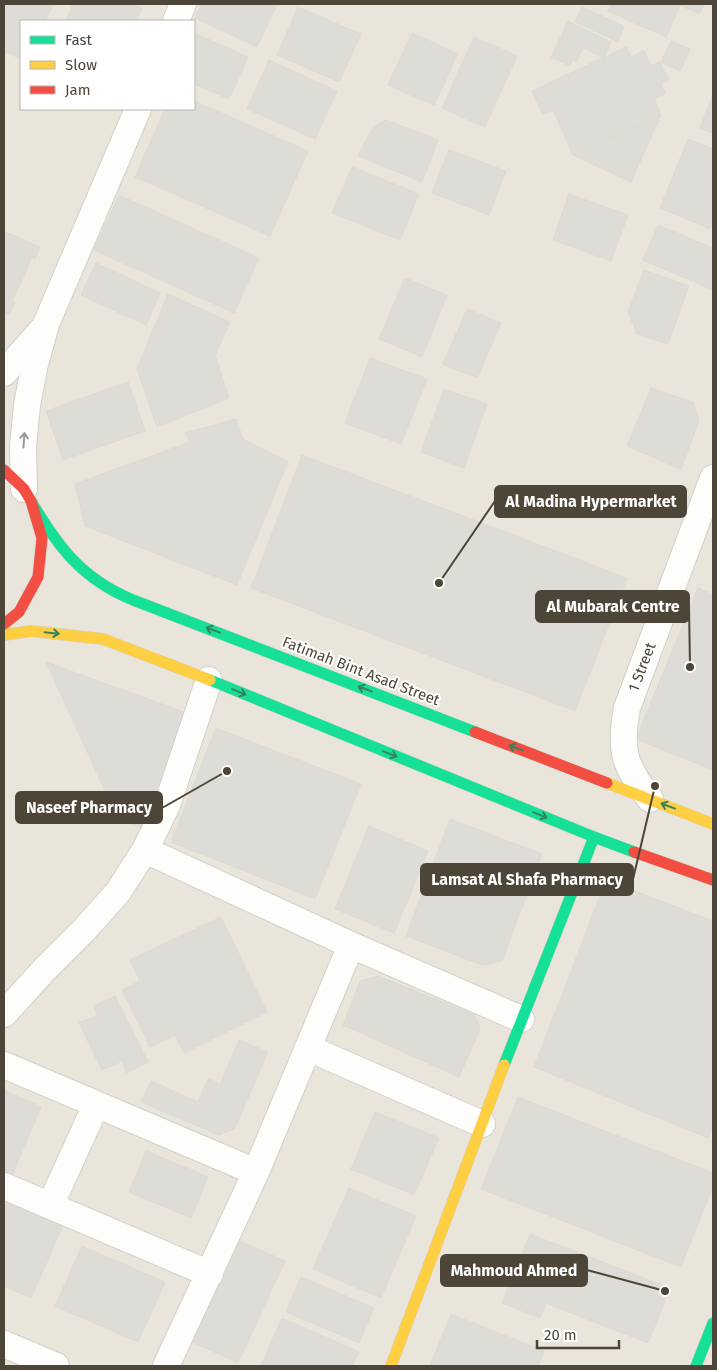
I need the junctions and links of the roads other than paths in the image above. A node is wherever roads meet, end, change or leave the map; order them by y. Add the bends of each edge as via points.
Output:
1 (183, 4) edge
2 (176, 20) edge
3 (138, 110) edge
4 (46, 324) junction
5 (4, 373) edge
6 (4, 470) edge
7 (713, 478) edge
8 (27, 495) junction
9 (4, 624) edge
10 (4, 634) edge
11 (209, 680) junction
12 (650, 800) junction
13 (713, 824) edge
14 (594, 837) junction
15 (146, 850) junction
16 (713, 880) edge
17 (351, 945) junction
18 (4, 1014) edge
19 (521, 1019) junction
20 (308, 1048) junction
21 (4, 1065) edge
22 (96, 1105) junction
23 (482, 1124) junction
24 (256, 1172) junction
25 (4, 1186) edge
26 (50, 1206) junction
27 (210, 1274) junction
28 (713, 1322) edge
29 (4, 1344) edge
30 (56, 1366) edge
31 (166, 1366) edge
32 (391, 1366) edge
33 (696, 1366) edge

1 - 2 street
3 - 4 street
4 - 5 street
8 -> 4 street via 23,447 27,406
6 - 8 street
7 - 12 street, 1 Street via 626,708 622,732 625,757 635,780
8 - 9 street via 42,538 38,577 19,612
12 -> 8 street, Fatimah Bint Asad Street via 101,584 72,561 49,533
10 -> 11 street via 31,631 103,639
11 -> 14 street
11 - 15 street via 168,805
13 -> 12 street, Fatimah Bint Asad Street
14 - 16 street
14 - 19 street
15 - 17 street
15 - 18 street via 118,892
17 - 19 street
17 - 20 street
19 - 23 street
20 - 23 street
20 - 24 street
21 - 22 street
22 - 24 street
22 - 26 street
23 - 32 street
24 - 27 street
25 - 26 street
26 - 27 street
27 - 31 street
28 - 33 street
29 - 30 street

